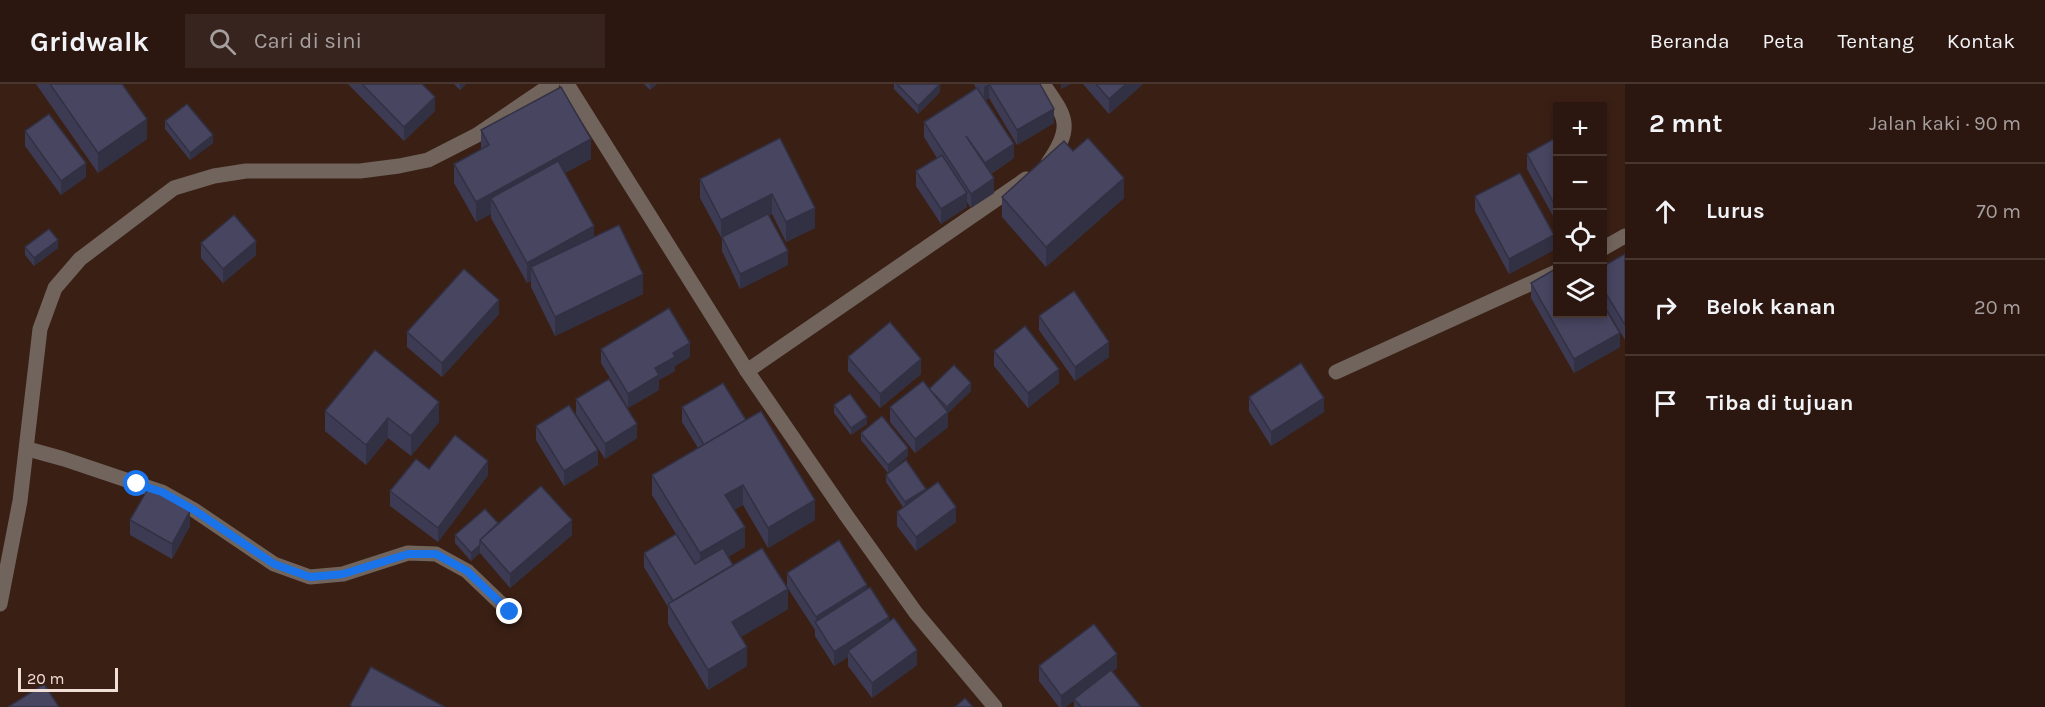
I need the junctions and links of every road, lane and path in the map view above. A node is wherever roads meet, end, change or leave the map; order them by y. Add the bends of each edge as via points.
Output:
1 (552, 84) edge
2 (567, 84) edge
3 (1043, 84) edge
4 (1625, 236) edge
5 (1607, 246) edge
6 (1553, 273) edge
7 (747, 371) junction
8 (1336, 372) dead end
9 (28, 449) junction
10 (0, 604) edge
11 (510, 612) dead end
12 (995, 707) edge

1 - 9 street via 477,135 428,160 360,171 246,171 174,188 80,259 55,288 40,329
2 - 7 street
3 - 7 street via 1065,123 1063,137 1046,165
4 - 5 street
6 - 8 street
7 - 12 street via 916,613
9 - 10 street
9 - 11 street via 162,492 274,564 310,577 343,574 408,554 436,554 467,571

